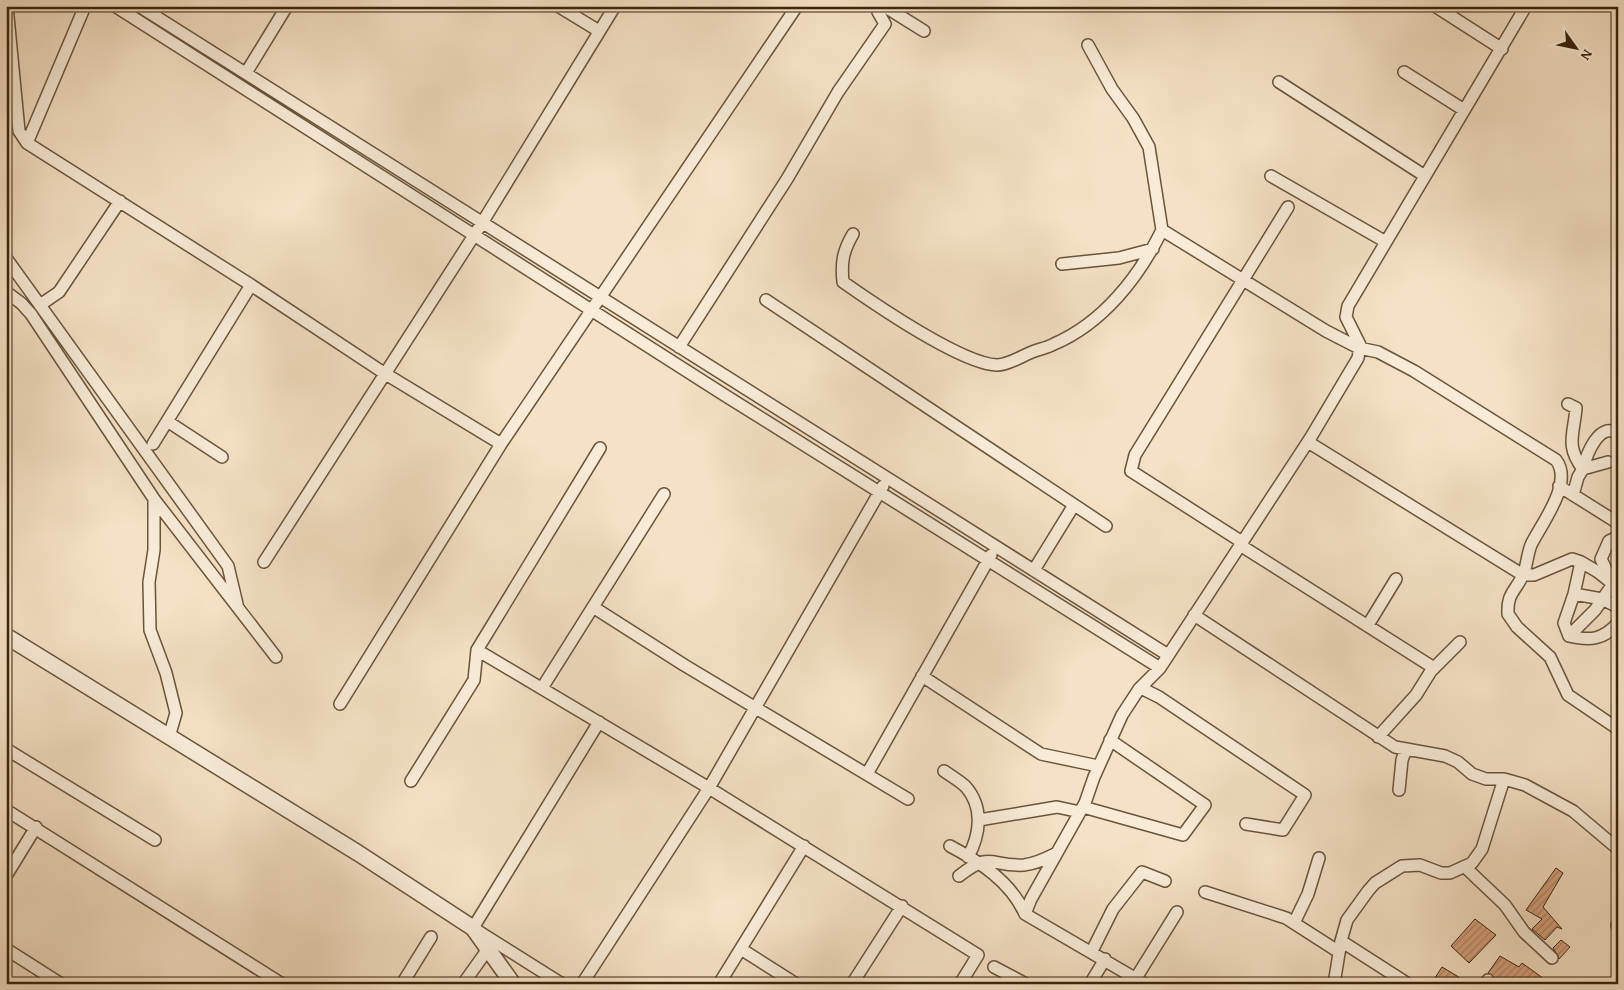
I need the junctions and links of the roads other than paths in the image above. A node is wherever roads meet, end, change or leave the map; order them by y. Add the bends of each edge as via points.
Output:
1 (7, 6) edge
2 (85, 6) edge
3 (115, 6) edge
4 (139, 6) edge
5 (287, 6) edge
6 (558, 6) edge
7 (615, 6) edge
8 (797, 6) edge
9 (879, 6) edge
10 (884, 6) edge
11 (1435, 6) edge
12 (1526, 6) edge
13 (599, 31) junction
14 (924, 31) dead end
15 (1088, 45) dead end
16 (1502, 48) junction
17 (1404, 72) dead end
18 (246, 73) junction
19 (1279, 82) dead end
20 (1464, 110) junction
21 (27, 143) junction
22 (1271, 176) dead end
23 (1425, 176) junction
24 (120, 201) junction
25 (1288, 207) dead end
26 (482, 223) junction
27 (1162, 230) junction
28 (853, 234) dead end
29 (474, 236) junction
30 (1386, 242) junction
31 (1152, 249) junction
32 (6, 258) edge
33 (1062, 264) dead end
34 (1244, 280) junction
35 (251, 285) junction
36 (6, 292) edge
37 (599, 298) junction
38 (766, 300) dead end
39 (40, 305) junction
40 (591, 310) junction
41 (679, 347) junction
42 (1359, 348) junction
43 (384, 373) junction
44 (1568, 404) dead end
45 (167, 421) junction
46 (1618, 434) edge
47 (1308, 442) junction
48 (153, 444) dead end
49 (500, 444) junction
50 (600, 448) dead end
51 (222, 456) dead end
52 (1608, 462) dead end
53 (1583, 469) junction
54 (887, 478) junction
55 (1559, 486) junction
56 (880, 491) junction
57 (664, 494) dead end
58 (1573, 495) junction
59 (154, 499) junction
60 (1074, 505) junction
61 (1618, 523) edge
62 (1106, 526) dead end
63 (1618, 537) edge
64 (1241, 544) junction
65 (996, 547) junction
66 (988, 560) junction
67 (264, 562) dead end
68 (1581, 562) junction
69 (1034, 570) junction
70 (1523, 575) junction
71 (1396, 579) dead end
72 (1615, 586) edge
73 (1574, 594) junction
74 (1602, 600) junction
75 (238, 607) junction
76 (593, 607) junction
77 (1618, 607) edge
78 (1194, 616) junction
79 (1618, 623) edge
80 (1368, 625) junction
81 (6, 636) edge
82 (1569, 636) junction
83 (1460, 642) dead end
84 (477, 650) junction
85 (1168, 655) junction
86 (276, 657) dead end
87 (1160, 668) junction
88 (1434, 668) junction
89 (922, 676) junction
90 (542, 688) junction
91 (1141, 688) junction
92 (340, 704) dead end
93 (755, 708) junction
94 (599, 722) junction
95 (1617, 726) edge
96 (169, 737) junction
97 (1378, 737) junction
98 (1110, 740) junction
99 (6, 749) edge
100 (1406, 749) junction
101 (1098, 766) junction
102 (944, 771) dead end
103 (867, 774) junction
104 (1504, 779) junction
105 (411, 781) dead end
106 (709, 788) junction
107 (1399, 790) dead end
108 (908, 799) dead end
109 (6, 810) edge
110 (1081, 810) junction
111 (979, 820) junction
112 (1246, 824) dead end
113 (36, 828) junction
114 (155, 840) dead end
115 (804, 846) junction
116 (950, 846) dead end
117 (1618, 849) edge
118 (1057, 853) junction
119 (1319, 858) dead end
120 (972, 860) junction
121 (1465, 867) junction
122 (6, 876) edge
123 (959, 876) dead end
124 (1165, 880) dead end
125 (1206, 892) dead end
126 (902, 906) junction
127 (1177, 912) dead end
128 (1025, 914) junction
129 (1294, 923) junction
130 (473, 928) junction
131 (431, 937) dead end
132 (1340, 946) junction
133 (6, 949) edge
134 (488, 949) junction
135 (741, 949) junction
136 (1092, 952) junction
137 (1552, 958) dead end
138 (1105, 959) junction
139 (994, 966) dead end
140 (1140, 981) edge
141 (61, 984) edge
142 (282, 984) edge
143 (402, 984) edge
144 (463, 984) edge
145 (513, 984) edge
146 (562, 984) edge
147 (582, 984) edge
148 (719, 984) edge
149 (796, 984) edge
150 (852, 984) edge
151 (960, 984) edge
152 (1026, 984) edge
153 (1090, 984) edge
154 (1334, 984) edge
155 (1408, 984) edge

1 - 21 street via 19,131
2 - 21 street
3 - 29 street
4 - 18 street
5 - 18 street
6 - 13 street
7 - 13 street
8 - 37 street
9 - 41 street via 878,12 885,24 838,92 787,179
10 - 14 street
11 - 16 street
12 - 16 street
13 - 26 street
15 - 27 street via 1149,147
16 - 20 street
17 - 20 street
18 - 26 street
19 - 23 street
20 - 23 street
21 - 24 street
22 - 30 street
23 - 30 street
24 - 35 street
24 - 39 street via 59,292
25 - 34 street
26 - 29 street
26 - 37 street
27 - 31 street
27 - 34 street
28 - 31 street via 841,262 843,282 913,327 973,358 997,365 1054,345 1090,323 1136,274
29 - 40 street
29 - 43 street
30 - 42 street via 1348,306 1346,317
31 - 33 street via 1119,258
32 - 39 street
34 - 42 street
34 - 64 street via 1135,454 1131,471
35 - 43 street
35 - 45 street
36 - 59 street via 31,314
37 - 40 street
37 - 41 street
38 - 60 street
39 - 75 street via 228,566
40 - 49 street
40 - 56 street
41 - 54 street
42 - 47 street via 1358,358
42 - 55 street via 1378,352 1414,371 1550,455 1560,465
43 - 49 street
43 - 67 street
44 - 53 street via 1576,408 1572,448
45 - 48 street
45 - 51 street
46 - 53 street via 1605,431 1599,436 1587,453
47 - 64 street
47 - 70 street
49 - 92 street
50 - 84 street
52 - 53 street
53 - 58 street
54 - 56 street
54 - 65 street
55 - 58 street
55 - 70 street via 1556,501 1530,547
56 - 66 street
56 - 93 street
57 - 76 street
58 - 61 street
59 - 75 street
59 - 96 street via 150,630 166,672 176,713
60 - 62 street
60 - 69 street
63 - 72 street via 1609,541 1601,559
64 - 78 street
64 - 80 street
65 - 66 street
65 - 69 street
66 - 87 street
66 - 89 street
68 - 70 street via 1572,560 1534,575
68 - 72 street
68 - 73 street
69 - 85 street
70 - 95 street via 1509,594 1508,614 1517,627 1550,657 1568,695
71 - 80 street
72 - 74 street
73 - 74 street
73 - 82 street via 1564,624
74 - 77 street
74 - 82 street
75 - 86 street
76 - 90 street
76 - 93 street
78 - 85 street
78 - 97 street
79 - 82 street via 1596,640
80 - 88 street
81 - 96 street
83 - 88 street
84 - 90 street
84 - 105 street via 474,680
85 - 87 street
87 - 91 street
88 - 97 street via 1416,695
89 - 101 street via 1041,754
89 - 103 street
90 - 94 street
91 - 98 street
91 - 112 street via 1305,795 1283,830
93 - 103 street
93 - 106 street
94 - 106 street
94 - 130 street
96 - 130 street
97 - 100 street
98 - 101 street
98 - 110 street via 1205,804 1183,835
99 - 114 street
100 - 104 street via 1446,756 1472,774 1486,779
100 - 107 street
101 - 110 street
102 - 111 street via 966,787
103 - 108 street
104 - 117 street via 1525,785 1573,811
104 - 121 street via 1479,855
106 - 115 street
106 - 147 street
109 - 113 street
110 - 111 street via 1057,807
110 - 118 street
111 - 120 street
113 - 122 street
113 - 142 street
115 - 126 street
115 - 135 street
116 - 120 street
118 - 120 street via 1025,865
118 - 128 street via 1030,899
119 - 129 street via 1308,894
120 - 123 street
120 - 128 street via 1006,884 1019,899
121 - 132 street via 1441,873 1410,864 1390,872 1375,883 1352,911
121 - 137 street via 1505,905 1524,932
124 - 136 street via 1142,872 1112,909
125 - 129 street
126 - 150 street
126 - 151 street via 978,955
127 - 140 street
128 - 136 street
129 - 132 street
130 - 134 street
130 - 146 street
131 - 143 street
132 - 154 street
132 - 155 street
133 - 141 street
134 - 144 street
134 - 145 street
135 - 148 street
135 - 149 street
136 - 138 street
138 - 140 street
138 - 153 street
139 - 152 street

